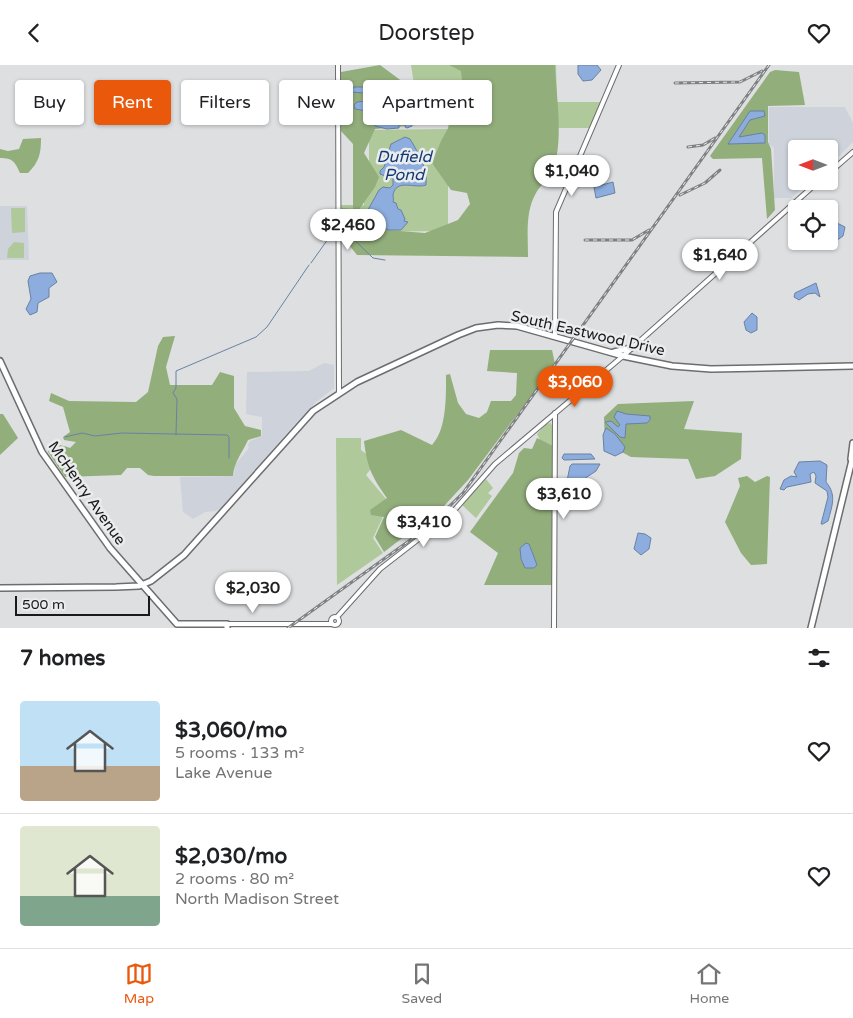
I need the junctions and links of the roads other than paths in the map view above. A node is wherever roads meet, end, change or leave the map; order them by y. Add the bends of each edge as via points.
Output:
1 (338, 65) edge
2 (619, 65) edge
3 (853, 152) edge
4 (838, 165) edge
5 (809, 190) edge
6 (555, 335) junction
7 (631, 348) junction
8 (610, 352) junction
9 (622, 356) junction
10 (0, 361) edge
11 (853, 366) edge
12 (339, 392) junction
13 (556, 412) junction
14 (853, 443) edge
15 (853, 456) edge
16 (849, 472) junction
17 (134, 577) junction
18 (148, 582) junction
19 (142, 585) junction
20 (134, 586) junction
21 (0, 588) edge
22 (148, 593) junction
23 (338, 618) junction
24 (334, 625) edge
25 (227, 626) edge
26 (554, 628) edge
27 (812, 628) edge

1 - 12 street
2 - 6 street via 556,212
3 - 4 street
5 - 7 street
6 - 8 main road, South Eastwood Drive
6 - 12 main road, South Eastwood Drive via 513,326 476,328
7 - 8 main road
7 - 9 street
8 - 9 main road, South Eastwood Drive
9 - 11 main road, South Eastwood Drive via 711,369
9 - 13 street
10 - 17 main road, McHenry Avenue via 42,452
12 - 18 main road, South Eastwood Drive via 291,433 184,555
13 - 23 street via 495,464 460,506 373,575
13 - 26 street
14 - 16 main road
15 - 16 main road
16 - 27 main road
17 - 19 main road, McHenry Avenue
17 - 20 main road
18 - 19 main road, South Eastwood Drive
18 - 22 main road
19 - 20 main road, South Eastwood Drive
19 - 22 main road, McHenry Avenue
20 - 21 main road, South Eastwood Drive
22 - 25 main road, McHenry Avenue via 176,624
23 - 24 street
23 - 24 street
24 - 25 street via 280,623

